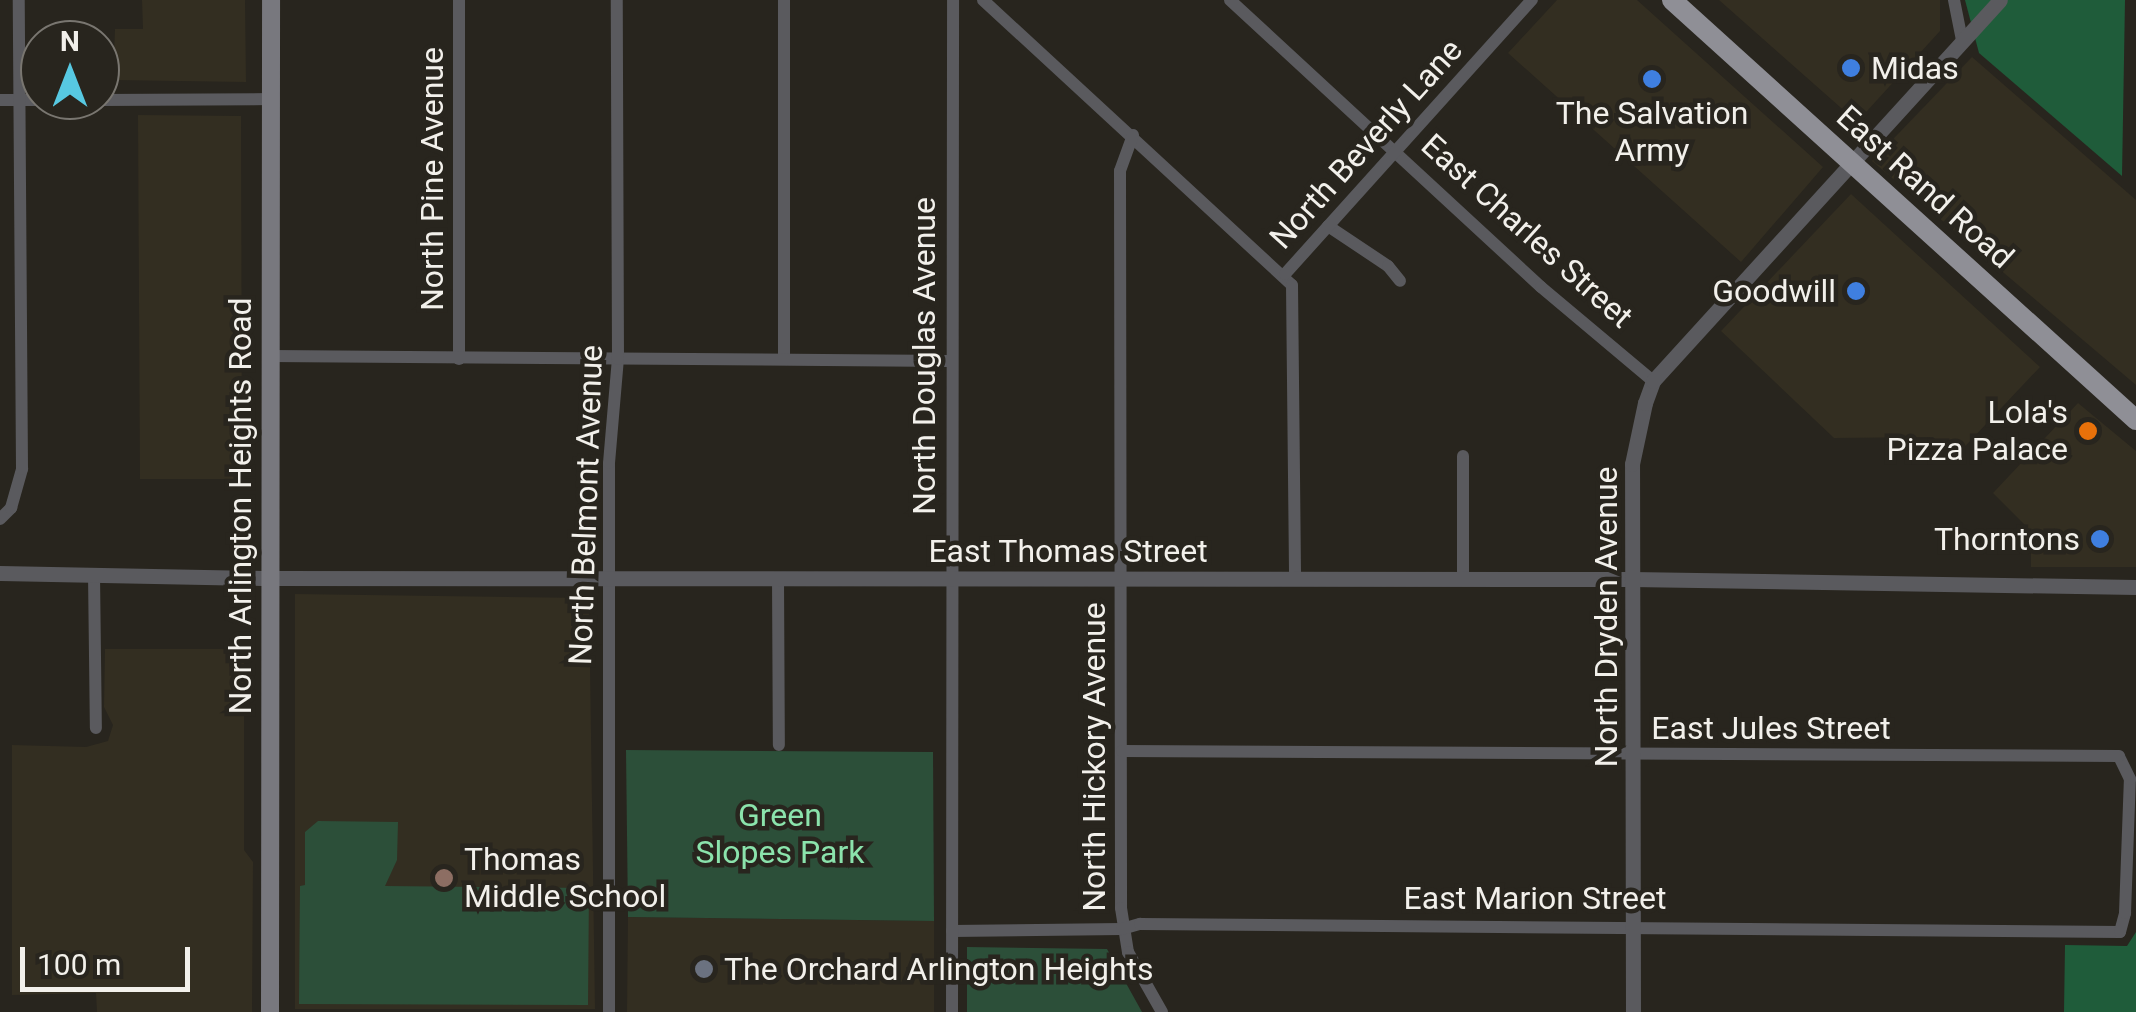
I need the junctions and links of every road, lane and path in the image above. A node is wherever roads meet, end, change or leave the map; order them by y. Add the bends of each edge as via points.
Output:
1 (19, 0) edge
2 (270, 0) edge
3 (459, 0) edge
4 (617, 0) edge
5 (784, 0) edge
6 (952, 0) edge
7 (983, 0) edge
8 (1230, 0) edge
9 (1532, 0) edge
10 (1672, 0) edge
11 (1954, 0) edge
12 (2000, 0) edge
13 (1962, 40) junction
14 (270, 99) junction
15 (0, 100) edge
16 (20, 100) joint
17 (120, 100) edge
18 (20, 120) edge
19 (1133, 135) junction
20 (1397, 152) junction
21 (1853, 162) junction
22 (1328, 226) junction
23 (1285, 274) junction
24 (1400, 282) dead end
25 (270, 356) junction
26 (459, 359) junction
27 (618, 359) junction
28 (784, 359) junction
29 (950, 361) junction
30 (1653, 381) junction
31 (2136, 420) edge
32 (1462, 456) dead end
33 (0, 520) edge
34 (0, 573) edge
35 (94, 574) junction
36 (269, 578) junction
37 (609, 578) junction
38 (778, 578) junction
39 (952, 578) junction
40 (1122, 579) junction
41 (1295, 579) junction
42 (1463, 579) junction
43 (1631, 579) junction
44 (2136, 588) edge
45 (96, 728) dead end
46 (779, 745) dead end
47 (1122, 751) junction
48 (1633, 755) junction
49 (1632, 926) junction
50 (1122, 930) junction
51 (952, 931) junction
52 (2120, 932) joint
53 (270, 1012) edge
54 (609, 1012) edge
55 (952, 1012) edge
56 (1162, 1012) edge
57 (1633, 1012) edge

1 - 16 street
2 - 14 main road, North Arlington Heights Road
3 - 26 street, North Pine Avenue
4 - 27 street, North Belmont Avenue
5 - 28 street
6 - 29 street, North Douglas Avenue
7 - 19 street
8 - 20 street, East Charles Street
9 - 20 street, North Beverly Lane
10 - 21 main road, East Rand Road
11 - 13 street
12 - 13 street, North Dryden Avenue
13 - 21 street, North Dryden Avenue
14 - 17 street
14 - 25 main road, North Arlington Heights Road
15 - 16 street
18 - 33 street via 22,469 11,508
19 - 23 street
19 - 40 street, North Hickory Avenue via 1120,172
20 - 22 street, North Beverly Lane
20 - 30 street, East Charles Street
21 - 30 street, North Dryden Avenue
21 - 31 main road, East Rand Road
22 - 23 street, North Beverly Lane
22 - 24 street via 1388,266
23 - 41 street, North Beverly Lane via 1292,285
25 - 26 street
25 - 36 main road, North Arlington Heights Road
26 - 27 street
27 - 28 street
27 - 37 street, North Belmont Avenue via 609,440
28 - 29 street
29 - 39 street, North Douglas Avenue
30 - 43 street, North Dryden Avenue via 1632,464
32 - 42 street
34 - 35 street, East Thomas Street
35 - 36 street, East Thomas Street
35 - 45 street
36 - 37 street, East Thomas Street
36 - 53 main road, North Arlington Heights Road
37 - 38 street, East Thomas Street
37 - 54 street, North Belmont Avenue
38 - 39 street, East Thomas Street
38 - 46 street
39 - 40 street, East Thomas Street
39 - 51 street, North Douglas Avenue
40 - 41 street, East Thomas Street
40 - 47 street, North Hickory Avenue
41 - 42 street, East Thomas Street
42 - 43 street, East Thomas Street
43 - 44 street, East Thomas Street
43 - 48 street, North Dryden Avenue
47 - 48 street, East Jules Street
47 - 50 street, North Hickory Avenue
48 - 49 street, North Dryden Avenue
48 - 52 street, East Jules Street via 2119,756 2130,779
49 - 50 street, East Marion Street via 1140,924
49 - 52 street, East Marion Street
49 - 57 street, North Dryden Avenue
50 - 51 street, East Marion Street
50 - 56 street, North Hickory Avenue
51 - 55 street, North Douglas Avenue

